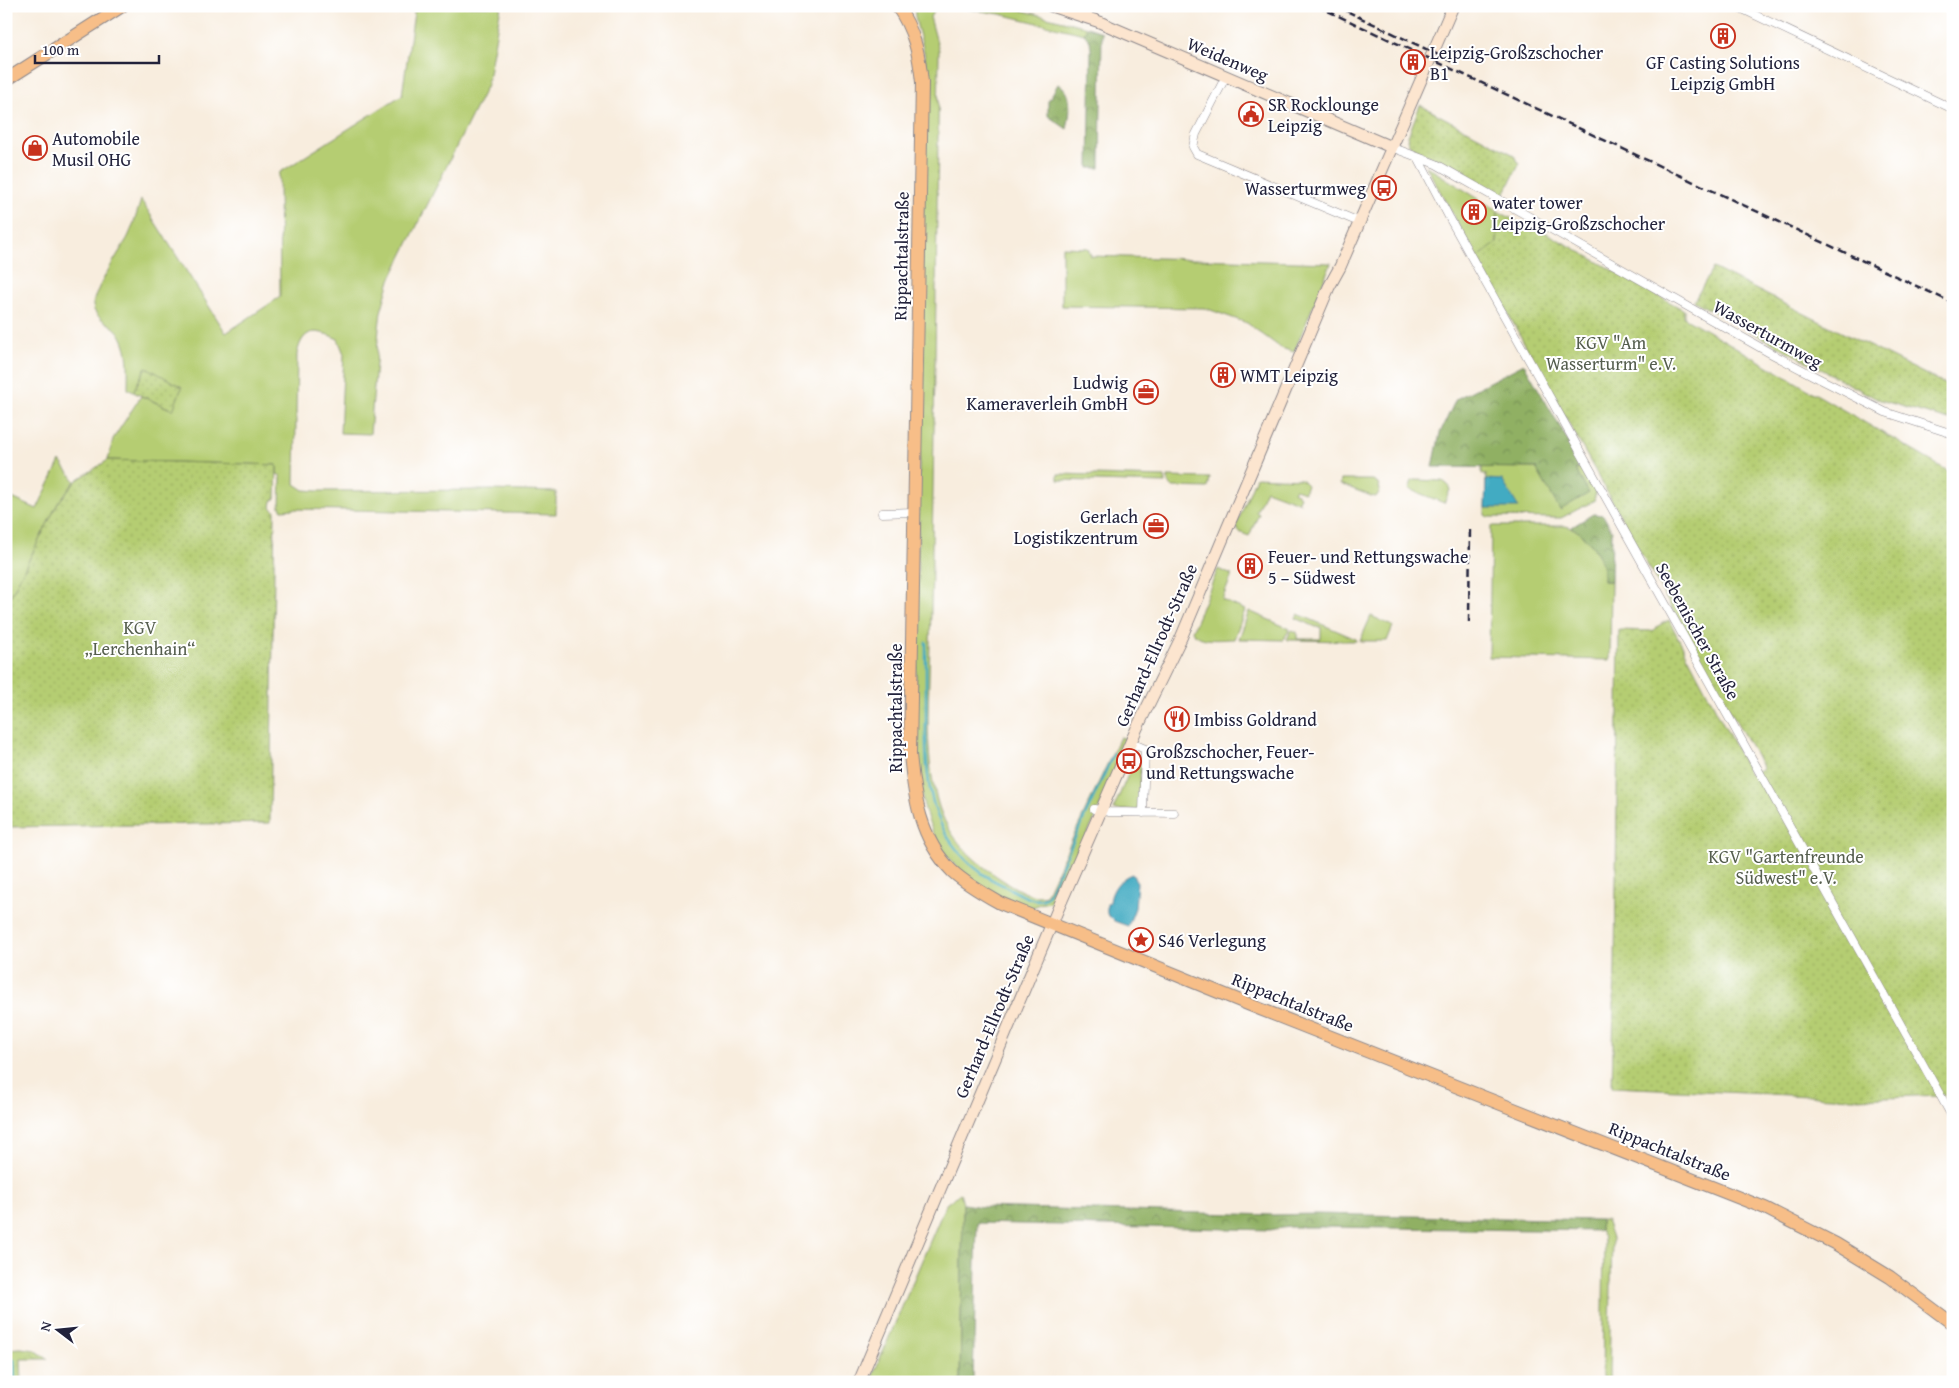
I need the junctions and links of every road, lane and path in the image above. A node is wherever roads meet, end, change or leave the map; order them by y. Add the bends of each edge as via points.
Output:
1 (122, 6) edge
2 (897, 6) edge
3 (1051, 6) edge
4 (1453, 6) edge
5 (1736, 6) edge
6 (1751, 9) edge
7 (1226, 78) junction
8 (6, 80) edge
9 (1953, 109) edge
10 (1391, 147) junction
11 (1418, 158) junction
12 (1359, 222) junction
13 (1953, 434) edge
14 (914, 512) junction
15 (882, 513) dead end
16 (1131, 743) junction
17 (1098, 810) junction
18 (1143, 813) junction
19 (1174, 813) dead end
20 (1052, 924) junction
21 (1953, 1118) edge
22 (1953, 1324) edge
23 (859, 1382) edge

1 - 8 main road
2 - 14 main road, Rippachtalstraße via 915,38 922,82
3 - 7 main road, Weidenweg via 1097,22
4 - 10 main road, Gerhard-Ellrodt-Straße
5 - 6 street
6 - 9 street
7 - 10 main road, Weidenweg
7 - 12 street via 1196,134 1192,147 1197,154
10 - 11 street, Wasserturmweg
10 - 12 main road, Gerhard-Ellrodt-Straße
11 - 13 street, Wasserturmweg via 1436,164 1770,353 1867,404
11 - 21 street, Seebenischer Straße
12 - 16 main road, Gerhard-Ellrodt-Straße via 1181,638
14 - 15 street
14 - 20 main road, Rippachtalstraße via 910,754 919,815 930,841 952,870 1000,903
16 - 17 main road, Gerhard-Ellrodt-Straße
16 - 18 street via 1145,749
17 - 18 street
17 - 20 main road, Gerhard-Ellrodt-Straße
18 - 19 street
20 - 22 main road, Rippachtalstraße via 1765,1208 1836,1244 1890,1277
20 - 23 main road, Gerhard-Ellrodt-Straße

